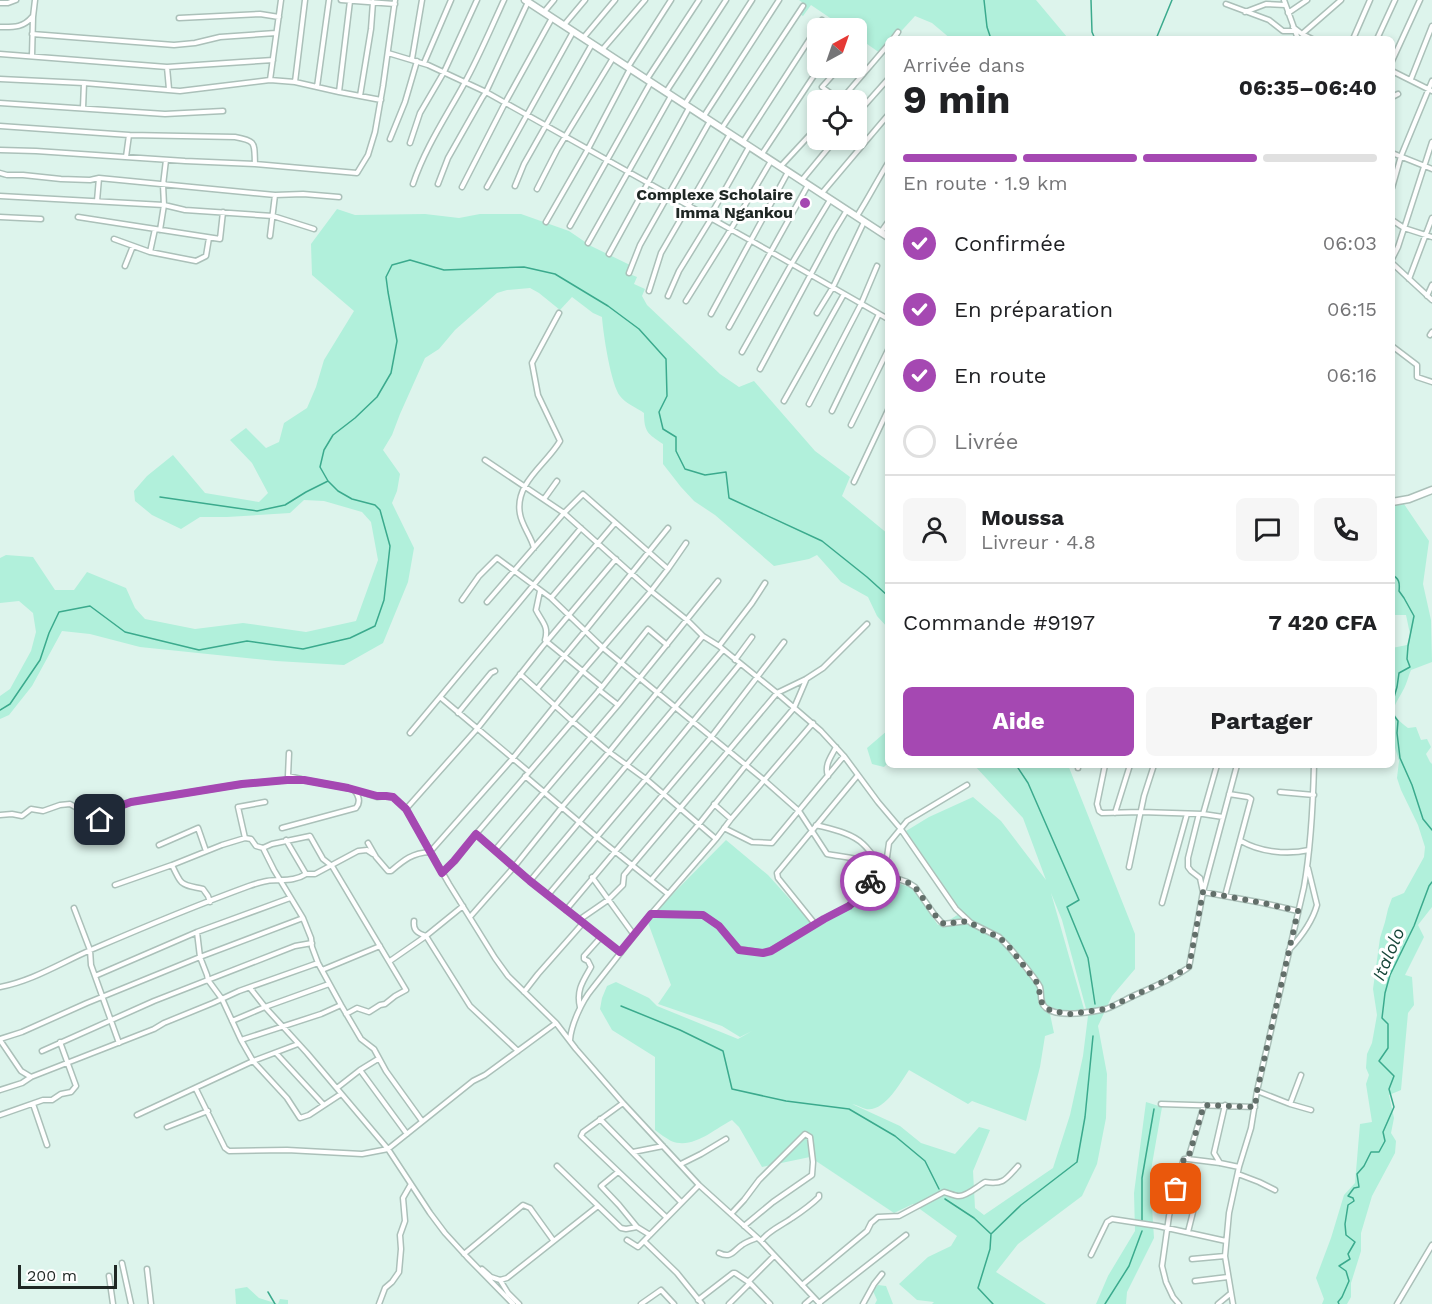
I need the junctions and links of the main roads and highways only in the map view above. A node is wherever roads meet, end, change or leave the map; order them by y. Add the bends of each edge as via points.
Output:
1 (526, 1) edge
2 (885, 235) edge
3 (1432, 490) edge
4 (1395, 501) edge

1 - 2 highway
3 - 4 highway

